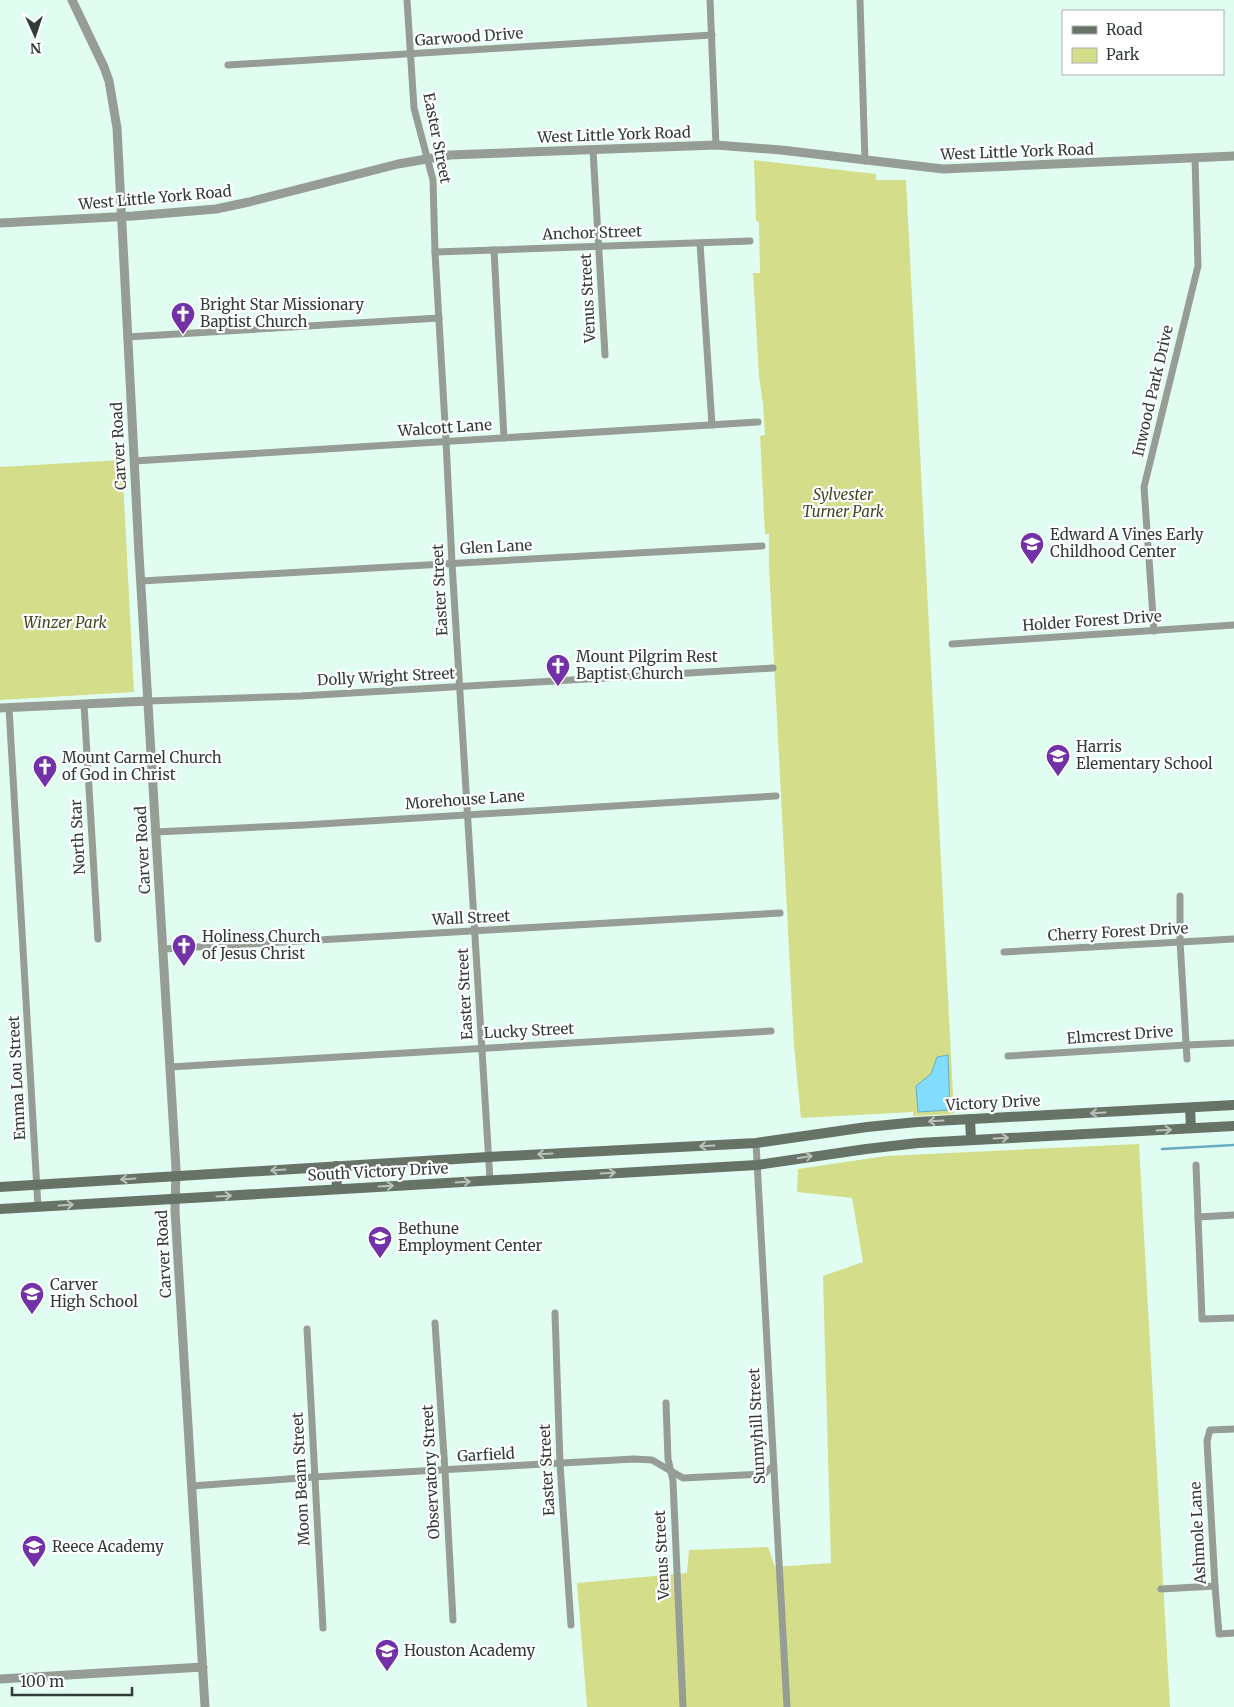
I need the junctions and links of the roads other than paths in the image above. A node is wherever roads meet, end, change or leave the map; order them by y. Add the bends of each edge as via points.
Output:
1 (72, 0) edge
2 (407, 0) edge
3 (710, 0) edge
4 (860, 0) edge
5 (712, 36) junction
6 (411, 54) junction
7 (228, 65) dead end
8 (716, 145) junction
9 (593, 150) junction
10 (1234, 156) edge
11 (428, 158) junction
12 (1195, 158) junction
13 (865, 161) junction
14 (122, 216) junction
15 (0, 223) edge
16 (750, 241) dead end
17 (700, 243) junction
18 (599, 246) junction
19 (494, 250) junction
20 (435, 252) junction
21 (439, 318) junction
22 (127, 337) junction
23 (605, 355) dead end
24 (758, 422) dead end
25 (712, 425) junction
26 (504, 438) junction
27 (446, 441) junction
28 (134, 461) junction
29 (762, 546) dead end
30 (452, 563) junction
31 (141, 581) junction
32 (1234, 625) edge
33 (1154, 631) junction
34 (952, 644) dead end
35 (773, 668) dead end
36 (460, 686) junction
37 (148, 701) junction
38 (84, 704) junction
39 (4, 708) edge
40 (776, 796) dead end
41 (467, 813) junction
42 (155, 832) junction
43 (1180, 896) dead end
44 (780, 912) dead end
45 (475, 932) junction
46 (98, 939) dead end
47 (1234, 939) edge
48 (1180, 941) junction
49 (163, 949) junction
50 (1004, 952) dead end
51 (771, 1032) dead end
52 (1234, 1043) edge
53 (1186, 1045) junction
54 (481, 1048) junction
55 (1008, 1056) dead end
56 (1188, 1059) dead end
57 (170, 1067) junction
58 (1234, 1105) edge
59 (1190, 1108) junction
60 (970, 1119) junction
61 (1234, 1126) edge
62 (1191, 1128) junction
63 (971, 1140) junction
64 (756, 1143) junction
65 (488, 1157) junction
66 (757, 1165) junction
67 (1196, 1165) dead end
68 (336, 1166) junction
69 (176, 1176) junction
70 (490, 1180) junction
71 (37, 1185) junction
72 (0, 1187) edge
73 (337, 1189) junction
74 (175, 1199) junction
75 (38, 1206) junction
76 (0, 1209) edge
77 (1234, 1215) edge
78 (1198, 1217) junction
79 (554, 1313) dead end
80 (1234, 1318) edge
81 (435, 1323) dead end
82 (307, 1329) dead end
83 (666, 1402) dead end
84 (1234, 1428) edge
85 (560, 1464) junction
86 (773, 1466) junction
87 (445, 1471) junction
88 (671, 1471) junction
89 (314, 1477) junction
90 (192, 1486) junction
91 (1215, 1586) junction
92 (1161, 1589) dead end
93 (453, 1620) dead end
94 (571, 1625) dead end
95 (323, 1628) dead end
96 (1234, 1633) edge
97 (203, 1667) junction
98 (0, 1679) edge
99 (205, 1707) edge
100 (683, 1707) edge
101 (786, 1707) edge

1 - 14 street, Carver Road via 104,67 112,95
2 - 6 street, Easter Street
3 - 5 street
4 - 13 street
5 - 6 street, Garwood Drive
5 - 8 street
6 - 7 street, Garwood Drive
6 - 11 street, Easter Street via 414,108
8 - 9 street, West Little York Road
8 - 13 street, West Little York Road
9 - 11 street, West Little York Road
9 - 18 street, Venus Street
10 - 12 street, West Little York Road
11 - 14 street, West Little York Road via 230,206
11 - 20 street, Easter Street via 433,180
12 - 13 street, West Little York Road via 943,169
12 - 33 street, Inwood Park Drive via 1198,266 1144,487
14 - 15 street, West Little York Road
14 - 22 street, Carver Road
16 - 17 street, Anchor Street
17 - 18 street, Anchor Street
17 - 25 street
18 - 19 street, Anchor Street
18 - 23 street, Venus Street
19 - 20 street, Anchor Street
19 - 26 street
20 - 21 street, Easter Street
21 - 22 street
21 - 27 street, Easter Street
22 - 28 street, Carver Road
24 - 25 street, Walcott Lane
25 - 26 street, Walcott Lane
26 - 27 street, Walcott Lane
27 - 28 street, Walcott Lane
27 - 30 street, Easter Street
28 - 31 street, Carver Road
29 - 30 street, Glen Lane
30 - 31 street, Glen Lane
30 - 36 street, Easter Street
31 - 37 street, Carver Road
32 - 33 street, Holder Forest Drive
33 - 34 street, Holder Forest Drive
35 - 36 street, Dolly Wright Street
36 - 37 street, Dolly Wright Street
36 - 41 street, Easter Street
37 - 38 street, Dolly Wright Street
37 - 42 street, Carver Road
38 - 39 street, Dolly Wright Street
38 - 46 street, North Star
39 - 71 street, Emma Lou Street
40 - 41 street, Morehouse Lane
41 - 42 street, Morehouse Lane
41 - 45 street, Easter Street
42 - 49 street, Carver Road
43 - 48 street
44 - 45 street, Wall Street
45 - 49 street, Wall Street
45 - 54 street, Easter Street
47 - 48 street, Cherry Forest Drive
48 - 50 street, Cherry Forest Drive
48 - 53 street
49 - 57 street, Carver Road
51 - 54 street, Lucky Street
52 - 53 street, Elmcrest Drive
53 - 55 street, Elmcrest Drive
53 - 56 street
54 - 57 street, Lucky Street
54 - 65 street, Easter Street
57 - 69 street, Carver Road
58 - 59 main road, Victory Drive
59 -> 60 main road, Victory Drive
59 - 62 main road
60 - 63 main road
60 -> 64 main road, Victory Drive via 867,1127
61 - 62 main road
63 -> 62 main road
66 -> 63 main road via 866,1149
64 -> 65 main road, South Victory Drive
64 - 66 street, Sunnyhill Street
65 - 68 main road, South Victory Drive
65 - 70 street, Easter Street
70 -> 66 main road, South Victory Drive
66 - 86 street, Sunnyhill Street
67 - 78 street
68 -> 69 main road, South Victory Drive
68 - 73 main road
69 -> 71 main road, South Victory Drive
69 - 74 street, Carver Road
73 -> 70 main road, South Victory Drive
71 - 72 main road, South Victory Drive
71 - 75 street, Emma Lou Street
74 -> 73 main road, South Victory Drive
75 -> 74 main road, South Victory Drive
74 - 90 street, Carver Road
75 - 76 main road, South Victory Drive
77 - 78 street
78 - 80 street via 1202,1319
79 - 85 street, Easter Street
81 - 87 street, Observatory Street
82 - 89 street, Moon Beam Street
83 - 88 street, Venus Street
84 - 91 street, Ashmole Lane via 1210,1430 1207,1441
85 - 87 street, Garfield
85 - 88 street, Garfield via 652,1460
85 - 94 street, Easter Street
86 - 88 street, Garfield via 764,1474 683,1478
86 - 101 street, Sunnyhill Street
87 - 89 street, Garfield
87 - 93 street, Observatory Street
88 - 100 street, Venus Street
89 - 90 street, Garfield
89 - 95 street, Moon Beam Street
90 - 97 street, Carver Road
91 - 92 street
91 - 96 street, Ashmole Lane via 1219,1634
97 - 98 street
97 - 99 street, Carver Road

